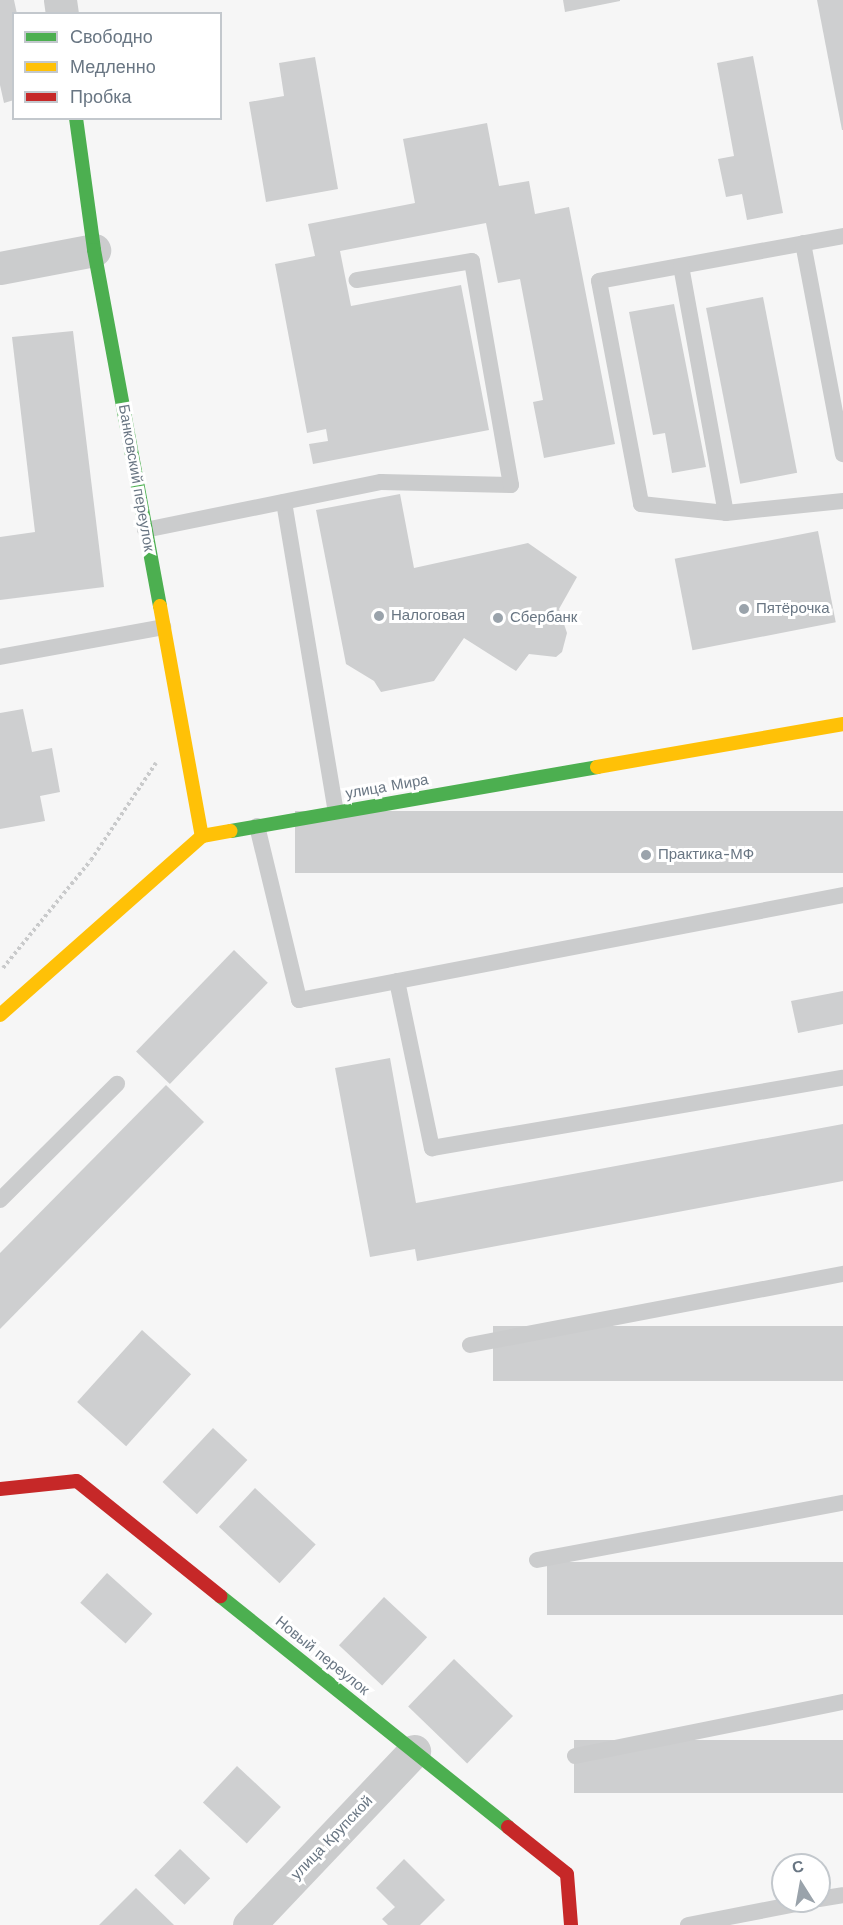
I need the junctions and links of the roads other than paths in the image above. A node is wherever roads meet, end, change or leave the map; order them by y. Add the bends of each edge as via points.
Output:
1 (76, 120) edge
2 (843, 236) edge
3 (803, 243) junction
4 (94, 250) junction
5 (681, 266) junction
6 (0, 268) edge
7 (357, 280) dead end
8 (843, 454) edge
9 (843, 501) edge
10 (284, 502) junction
11 (726, 513) junction
12 (146, 530) junction
13 (163, 627) junction
14 (0, 657) edge
15 (843, 724) edge
16 (336, 813) junction
17 (258, 826) junction
18 (202, 836) junction
19 (843, 895) edge
20 (397, 981) junction
21 (0, 1015) edge
22 (843, 1078) edge
23 (117, 1084) dead end
24 (0, 1200) edge
25 (843, 1274) edge
26 (470, 1345) dead end
27 (0, 1489) edge
28 (843, 1503) edge
29 (537, 1560) dead end
30 (843, 1702) edge
31 (414, 1751) junction
32 (575, 1756) dead end
33 (771, 1909) edge
34 (249, 1925) edge
35 (571, 1925) edge
36 (688, 1925) edge

1 - 4 street, Банковский переулок
2 - 3 lane
3 - 5 lane
3 - 8 lane
4 - 6 street
4 - 12 street, Банковский переулок
5 - 11 lane
5 - 11 lane via 598,281 642,504
7 - 10 lane via 472,261 511,485 381,482
9 - 11 lane
10 - 12 lane
10 - 16 lane
12 - 13 street, Банковский переулок
13 - 14 lane
13 - 18 street, Банковский переулок
15 - 16 street, улица Мира
16 - 17 street, улица Мира
17 - 18 street, улица Мира
17 - 20 lane via 299,1000
18 - 21 street
19 - 20 lane
20 - 22 lane via 432,1148
23 - 24 lane
25 - 26 lane
27 - 31 street, Новый переулок via 77,1481
28 - 29 lane
30 - 32 lane
31 - 34 street, улица Крупской
31 - 35 street, Новый переулок via 567,1874
33 - 36 lane

